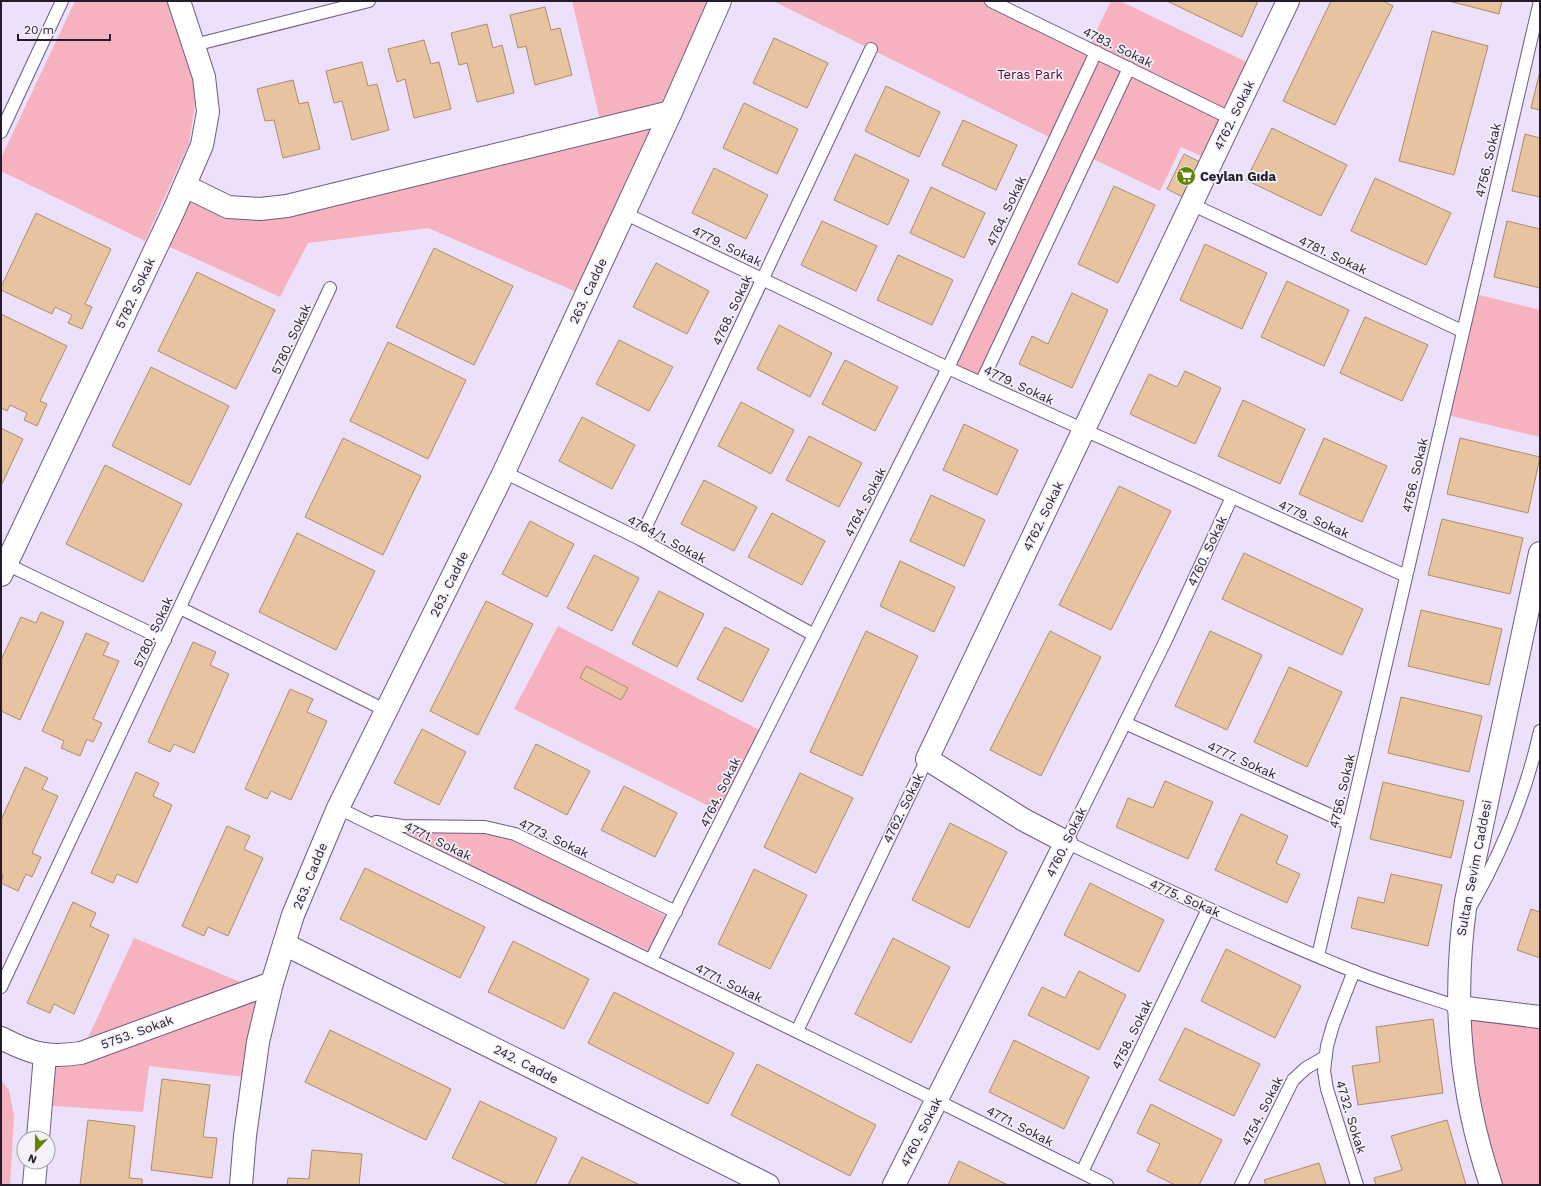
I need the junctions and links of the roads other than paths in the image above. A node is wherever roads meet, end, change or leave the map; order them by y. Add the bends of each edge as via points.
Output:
1 (62, 1) edge
2 (179, 1) edge
3 (369, 1) edge
4 (720, 1) edge
5 (991, 1) edge
6 (1288, 1) edge
7 (1540, 1) edge
8 (194, 45) junction
9 (871, 49) dead end
10 (1096, 52) junction
11 (1129, 68) junction
12 (671, 112) junction
13 (1232, 119) junction
14 (1, 132) edge
15 (185, 186) junction
16 (1191, 204) junction
17 (624, 213) junction
18 (762, 279) junction
19 (330, 288) dead end
20 (1462, 331) junction
21 (948, 368) junction
22 (981, 383) junction
23 (1084, 430) junction
24 (504, 472) junction
25 (1232, 498) junction
26 (640, 539) junction
27 (1540, 553) edge
28 (3, 567) edge
29 (1406, 576) junction
30 (180, 608) junction
31 (814, 635) junction
32 (165, 640) junction
33 (387, 711) junction
34 (1124, 723) junction
35 (1540, 731) edge
36 (927, 759) junction
37 (338, 808) junction
38 (364, 820) junction
39 (1348, 823) junction
40 (1066, 842) junction
41 (1208, 909) junction
42 (676, 912) junction
43 (1463, 918) junction
44 (284, 944) junction
45 (1318, 956) junction
46 (651, 960) junction
47 (1354, 971) junction
48 (272, 983) junction
49 (1, 987) edge
50 (1458, 1007) junction
51 (1540, 1017) edge
52 (796, 1031) junction
53 (1, 1038) edge
54 (45, 1055) junction
55 (1325, 1057) junction
56 (937, 1100) junction
57 (39, 1130) edge
58 (35, 1170) edge
59 (1082, 1172) junction
60 (34, 1185) edge
61 (241, 1185) edge
62 (768, 1185) edge
63 (894, 1185) edge
64 (1107, 1185) edge
65 (1240, 1185) edge
66 (1357, 1185) edge
67 (1491, 1185) edge

1 - 14 lane
2 - 8 street, 5782. Sokak
3 - 8 lane
4 - 12 street, 263. Cadde
5 - 10 lane, 4783. Sokak
6 - 13 street, 4762. Sokak
7 - 20 lane, 4756. Sokak
8 - 15 street, 5782. Sokak via 204,77 208,112 202,145
9 - 18 lane, 4768. Sokak
10 - 11 lane, 4783. Sokak
10 - 21 lane, 4764. Sokak
11 - 13 lane, 4783. Sokak
11 - 22 lane
12 - 15 street via 287,206 260,209 228,207
12 - 17 street, 263. Cadde
13 - 16 street, 4762. Sokak
15 - 28 street, 5782. Sokak
16 - 20 lane, 4781. Sokak
16 - 23 street, 4762. Sokak
17 - 18 lane, 4779. Sokak
17 - 24 street, 263. Cadde
18 - 21 lane, 4779. Sokak
18 - 26 lane, 4768. Sokak
19 - 30 lane, 5780. Sokak
20 - 29 lane, 4756. Sokak
21 - 22 lane, 4779. Sokak
21 - 31 lane, 4764. Sokak
22 - 23 lane, 4779. Sokak
23 - 25 lane, 4779. Sokak
23 - 36 street, 4762. Sokak
24 - 26 lane, 4764/1. Sokak
24 - 33 street, 263. Cadde
25 - 29 lane, 4779. Sokak
25 - 34 lane, 4760. Sokak
26 - 31 lane, 4764/1. Sokak
27 - 43 street, Sultan Sevim Caddesi
28 - 32 lane
29 - 39 lane, 4756. Sokak
30 - 32 lane, 5780. Sokak
30 - 33 lane
31 - 42 lane, 4764. Sokak
32 - 49 lane, 5780. Sokak
33 - 37 street, 263. Cadde
34 - 39 lane, 4777. Sokak
34 - 40 lane, 4760. Sokak
35 - 43 lane via 1514,820 1480,890
36 - 40 street, 4775. Sokak via 1024,820
36 - 52 lane, 4762. Sokak
37 - 38 lane, 4771. Sokak
37 - 44 street, 263. Cadde
38 - 42 lane, 4773. Sokak via 403,826 485,827 515,834
38 - 46 lane, 4771. Sokak
39 - 45 lane, 4756. Sokak
40 - 41 lane, 4775. Sokak
40 - 56 street, 4760. Sokak
41 - 45 lane, 4775. Sokak
41 - 59 lane, 4758. Sokak
42 - 46 lane, 4764. Sokak
43 - 50 street, Sultan Sevim Caddesi
44 - 48 street, 263. Cadde
44 - 62 street, 242. Cadde
45 - 47 lane, 4775. Sokak
46 - 52 lane, 4771. Sokak
47 - 50 lane, 4775. Sokak
47 - 55 lane via 1333,1025
48 - 54 street, 5753. Sokak via 81,1053
48 - 61 street, 263. Cadde via 257,1050
50 - 51 street
50 - 67 street, Sultan Sevim Caddesi via 1466,1086
52 - 56 lane, 4771. Sokak
53 - 54 street, 5753. Sokak
54 - 57 street
55 - 65 lane, 4754. Sokak via 1306,1068 1293,1080
55 - 66 lane, 4732. Sokak via 1327,1089
56 - 59 lane, 4771. Sokak
56 - 63 street, 4760. Sokak
58 - 60 street
59 - 64 lane, 4771. Sokak

